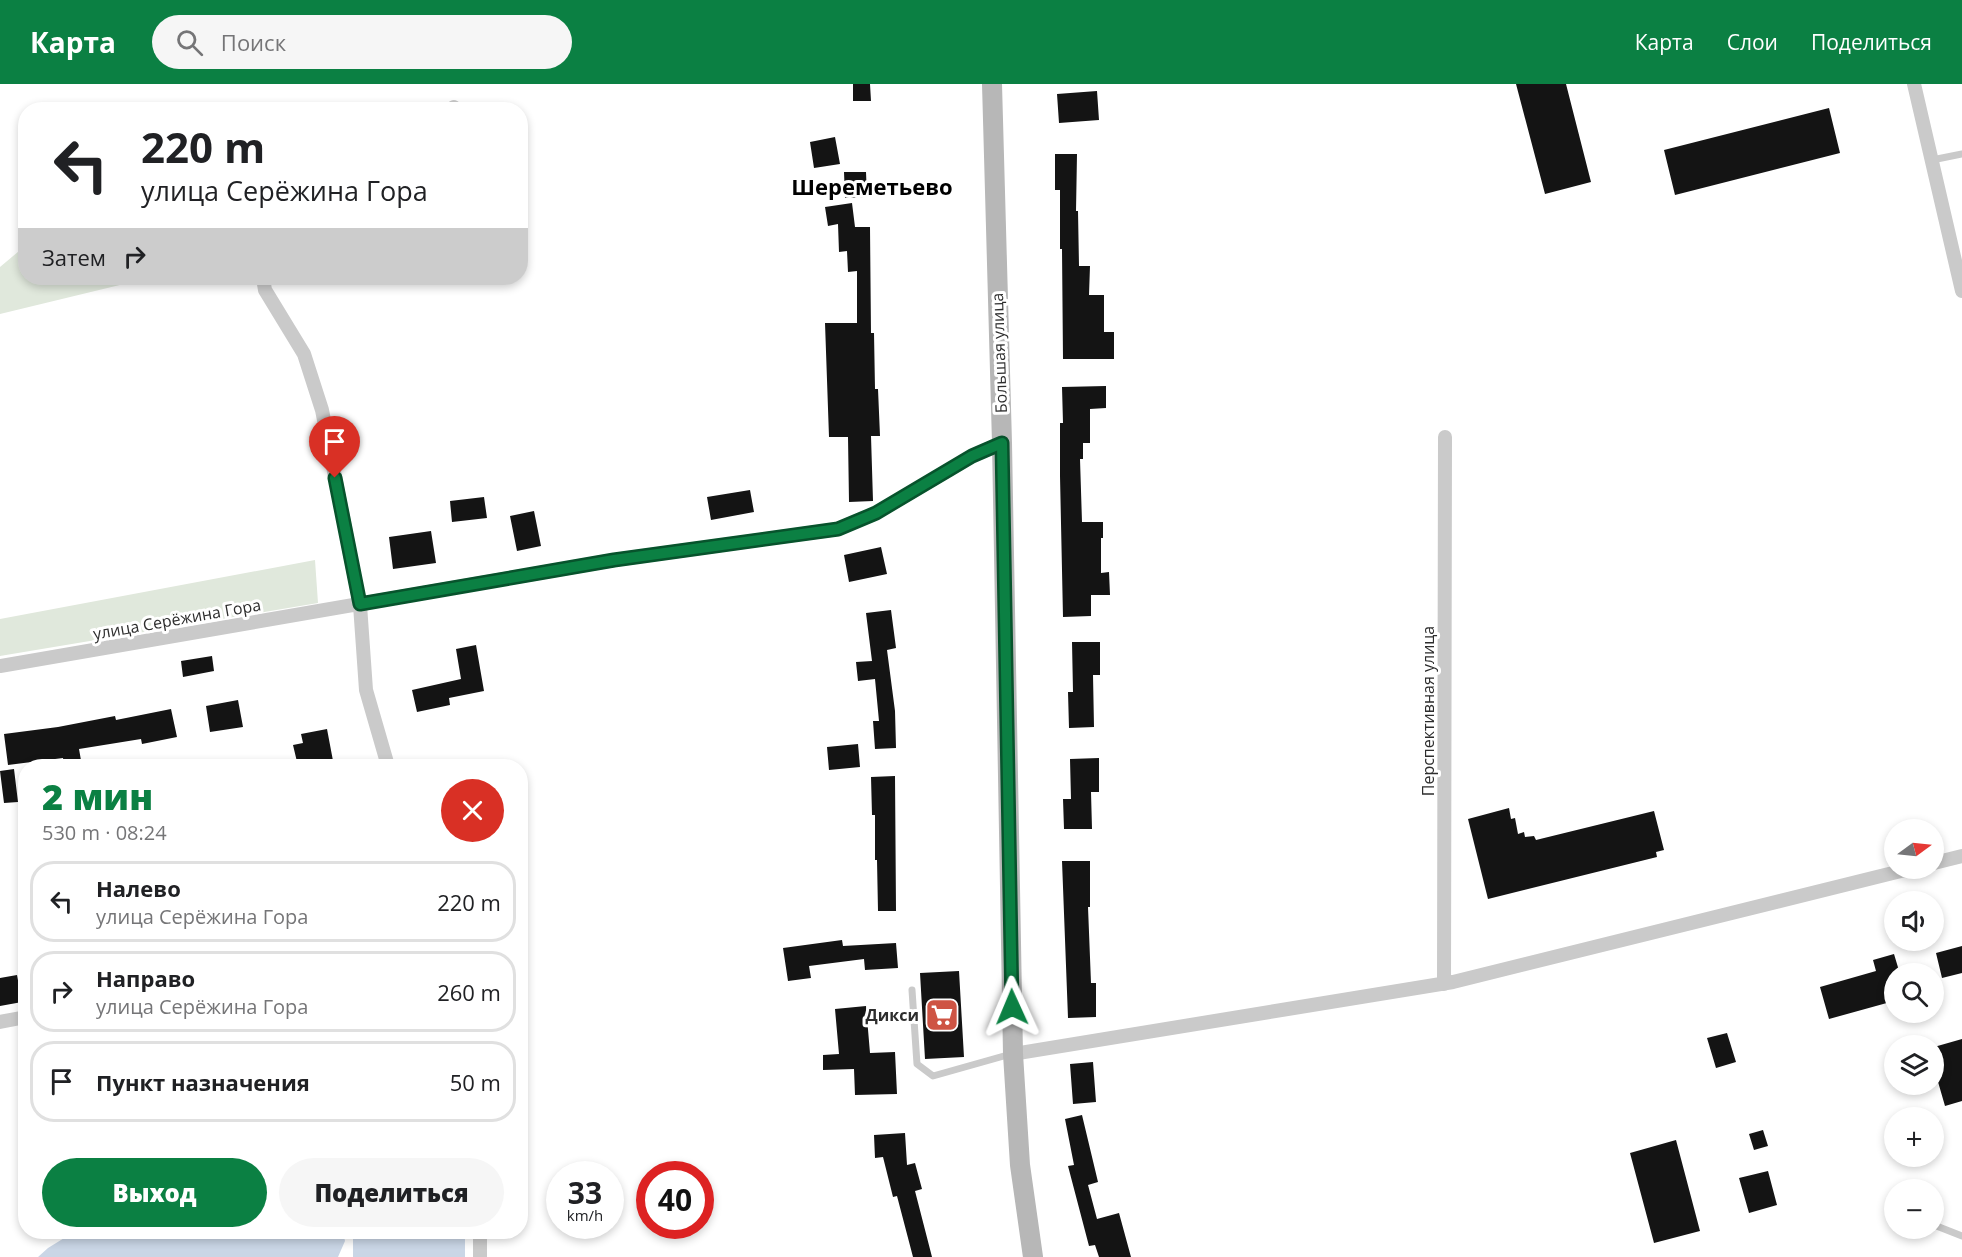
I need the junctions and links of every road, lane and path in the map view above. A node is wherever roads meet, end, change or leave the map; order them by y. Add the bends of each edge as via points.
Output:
1 (992, 84) edge
2 (1914, 84) edge
3 (1962, 154) edge
4 (1932, 160) junction
5 (264, 285) edge
6 (1962, 291) edge
7 (1445, 437) dead end
8 (1002, 443) junction
9 (360, 604) junction
10 (0, 666) edge
11 (386, 759) edge
12 (1962, 856) edge
13 (1944, 861) edge
14 (1884, 875) edge
15 (1444, 984) junction
16 (912, 990) dead end
17 (18, 1019) edge
18 (0, 1022) edge
19 (1013, 1054) junction
20 (1944, 1229) edge
21 (1962, 1236) edge
22 (480, 1239) edge
23 (480, 1257) edge
24 (1033, 1257) edge

1 - 8 street, Большая улица
2 - 4 street
3 - 4 lane
4 - 6 street
5 - 9 street via 304,354 322,410
7 - 15 street, Перспективная улица
8 - 9 street, улица Серёжина Гора via 972,456 876,513 838,529 614,560
8 - 19 street, Большая улица
9 - 10 street, улица Серёжина Гора
9 - 11 street via 366,690
12 - 13 street
14 - 15 street
15 - 19 street
16 - 19 lane via 917,1064 933,1076
17 - 18 street
19 - 24 street, Большая улица via 1020,1165
20 - 21 lane
22 - 23 street

